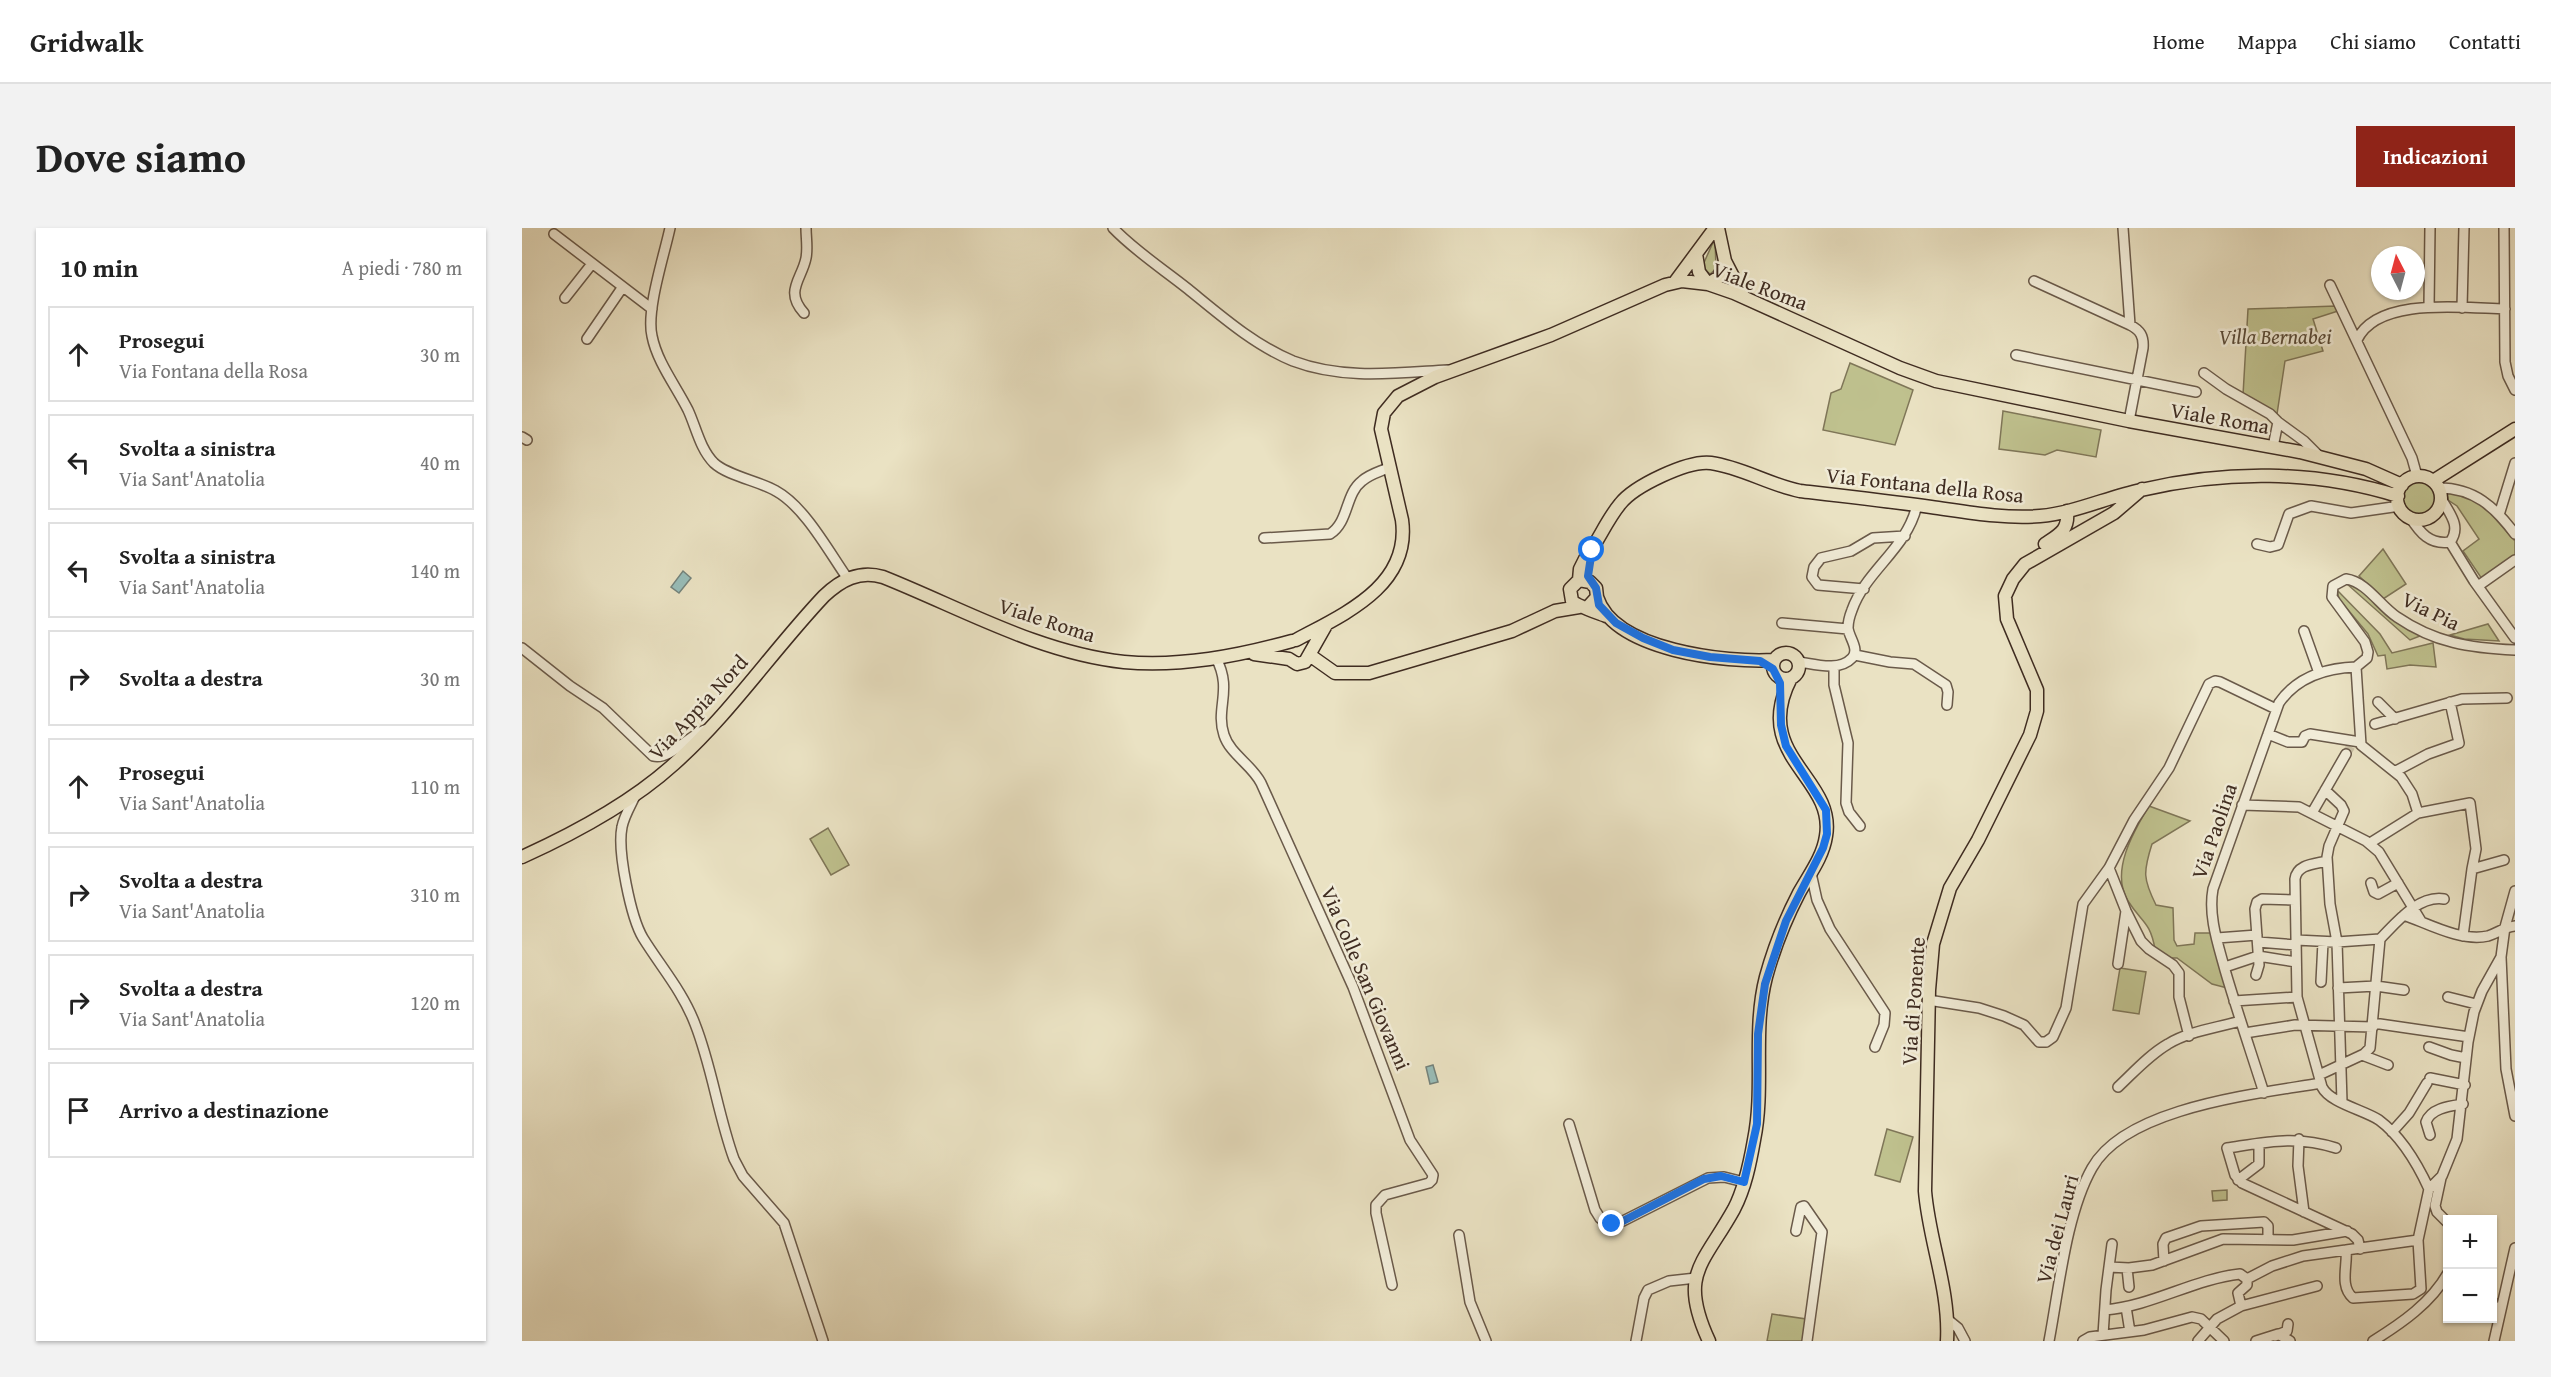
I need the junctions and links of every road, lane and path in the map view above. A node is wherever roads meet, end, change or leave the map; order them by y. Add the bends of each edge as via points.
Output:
1 (670, 228) edge
2 (806, 228) edge
3 (1113, 228) edge
4 (1716, 228) edge
5 (2123, 228) edge
6 (2430, 228) edge
7 (2464, 228) edge
8 (2504, 228) edge
9 (554, 234) dead end
10 (1696, 254) junction
11 (1725, 261) junction
12 (591, 265) junction
13 (2034, 281) dead end
14 (1675, 282) junction
15 (1708, 284) junction
16 (2330, 285) dead end
17 (622, 288) junction
18 (1743, 296) junction
19 (565, 298) dead end
20 (2429, 307) junction
21 (2462, 308) junction
22 (652, 309) junction
23 (2505, 309) junction
24 (804, 313) dead end
25 (2130, 325) junction
26 (587, 339) dead end
27 (2357, 340) junction
28 (2016, 355) dead end
29 (1458, 369) junction
30 (2204, 373) dead end
31 (2138, 380) junction
32 (2515, 390) edge
33 (2196, 392) dead end
34 (2129, 421) junction
35 (2278, 422) junction
36 (2515, 429) edge
37 (2273, 447) junction
38 (2319, 456) junction
39 (2515, 463) edge
40 (1388, 468) junction
41 (2417, 476) junction
42 (2142, 489) junction
43 (2438, 489) junction
44 (2399, 495) junction
45 (2096, 502) junction
46 (1917, 505) junction
47 (2067, 511) junction
48 (2499, 515) junction
49 (2410, 517) junction
50 (2087, 530) junction
51 (2515, 534) edge
52 (1905, 536) junction
53 (1264, 538) dead end
54 (2450, 542) junction
55 (2257, 544) dead end
56 (2034, 558) junction
57 (2515, 560) edge
58 (850, 578) junction
59 (1580, 584) junction
60 (2478, 586) junction
61 (1864, 589) junction
62 (1597, 597) junction
63 (1583, 607) junction
64 (1555, 612) junction
65 (1609, 618) junction
66 (1782, 623) dead end
67 (1326, 624) junction
68 (1848, 629) junction
69 (2304, 631) dead end
70 (2515, 638) edge
71 (1294, 641) junction
72 (522, 648) edge
73 (2515, 650) edge
74 (1239, 654) junction
75 (1311, 654) junction
76 (1855, 655) junction
77 (1216, 658) junction
78 (1293, 662) junction
79 (1834, 666) junction
80 (2356, 667) junction
81 (1786, 669) junction
82 (1335, 673) junction
83 (2319, 673) junction
84 (2506, 698) dead end
85 (2378, 702) dead end
86 (2450, 702) junction
87 (1947, 705) dead end
88 (2276, 709) junction
89 (2395, 719) junction
90 (2375, 724) dead end
91 (708, 729) junction
92 (2268, 734) junction
93 (2352, 746) junction
94 (2396, 771) junction
95 (2325, 790) junction
96 (637, 792) junction
97 (2242, 805) junction
98 (2312, 813) junction
99 (2418, 813) junction
100 (1860, 826) dead end
101 (2338, 826) junction
102 (2370, 843) junction
103 (522, 857) edge
104 (2504, 860) dead end
105 (2328, 861) junction
106 (2472, 869) junction
107 (2107, 871) junction
108 (1811, 873) junction
109 (2371, 883) dead end
110 (2398, 883) junction
111 (2515, 891) edge
112 (2444, 899) dead end
113 (2295, 900) junction
114 (2415, 908) junction
115 (2126, 911) junction
116 (2404, 915) junction
117 (2421, 921) junction
118 (2510, 926) edge
119 (2463, 936) junction
120 (2217, 938) junction
121 (2258, 939) junction
122 (2380, 939) junction
123 (2323, 942) junction
124 (2337, 942) junction
125 (2296, 943) junction
126 (2258, 956) junction
127 (2501, 957) junction
128 (2296, 962) junction
129 (2118, 964) dead end
130 (2224, 967) junction
131 (2256, 975) dead end
132 (2321, 982) dead end
133 (2376, 987) junction
134 (2338, 988) junction
135 (2404, 990) dead end
136 (2297, 997) junction
137 (2448, 997) dead end
138 (1928, 1000) junction
139 (2234, 1001) junction
140 (2476, 1004) junction
141 (2510, 1006) edge
142 (2240, 1021) junction
143 (2373, 1025) junction
144 (2306, 1026) junction
145 (2338, 1028) junction
146 (2245, 1033) junction
147 (2189, 1035) junction
148 (2469, 1037) junction
149 (2510, 1041) edge
150 (1875, 1047) dead end
151 (2429, 1047) dead end
152 (2362, 1055) junction
153 (2466, 1058) junction
154 (2340, 1065) junction
155 (2388, 1065) dead end
156 (2320, 1079) junction
157 (2465, 1085) junction
158 (2118, 1087) dead end
159 (2261, 1093) junction
160 (2342, 1102) junction
161 (2463, 1104) junction
162 (2515, 1113) edge
163 (1569, 1124) dead end
164 (2392, 1131) junction
165 (2430, 1135) dead end
166 (2299, 1139) junction
167 (2259, 1144) junction
168 (2336, 1148) dead end
169 (2442, 1176) junction
170 (2238, 1180) junction
171 (1744, 1182) junction
172 (2429, 1189) junction
173 (2304, 1212) junction
174 (2443, 1218) edge
175 (1796, 1231) dead end
176 (2347, 1231) junction
177 (1459, 1235) dead end
178 (2268, 1239) junction
179 (2418, 1240) junction
180 (2112, 1244) dead end
181 (2515, 1248) edge
182 (2360, 1249) junction
183 (2346, 1250) junction
184 (2514, 1259) edge
185 (2164, 1260) junction
186 (2146, 1266) junction
187 (2109, 1267) junction
188 (2127, 1268) junction
189 (2147, 1277) dead end
190 (1696, 1278) junction
191 (2247, 1279) junction
192 (2443, 1280) edge
193 (1392, 1285) dead end
194 (2317, 1286) dead end
195 (2511, 1286) edge
196 (2129, 1287) dead end
197 (2241, 1306) junction
198 (2126, 1307) junction
199 (2105, 1310) junction
200 (2497, 1313) edge
201 (1947, 1319) junction
202 (2499, 1319) junction
203 (2288, 1324) dead end
204 (2210, 1327) junction
205 (2130, 1332) junction
206 (2278, 1334) junction
207 (2103, 1335) junction
208 (2083, 1340) edge
209 (823, 1341) edge
210 (1486, 1341) edge
211 (1636, 1341) edge
212 (1710, 1341) edge
213 (1807, 1341) edge
214 (1947, 1341) edge
215 (1965, 1341) edge
216 (2049, 1341) edge
217 (2198, 1341) edge
218 (2224, 1341) edge
219 (2256, 1341) edge
220 (2268, 1341) edge
221 (2290, 1341) edge
222 (2373, 1341) edge
223 (2494, 1341) edge

1 - 22 street
2 - 24 street via 806,260 795,289
3 - 29 street via 1222,316 1293,361 1362,374
4 - 10 main road
4 - 11 main road
5 - 25 street
6 - 20 street
7 - 21 street
8 - 23 street
9 - 12 street
10 - 14 main road
10 - 15 main road via 1699,272
11 - 15 main road via 1719,277
11 - 18 main road
12 - 17 street
12 - 19 street
13 - 25 street
14 - 15 main road, Viale Roma
14 - 29 main road, Viale Roma via 1570,328
15 - 18 main road, Viale Roma
16 - 27 street
17 - 22 street
17 - 26 street
18 - 34 main road, Viale Roma via 1917,375
20 - 21 street
20 - 27 street via 2373,321
21 - 23 street
22 - 58 street via 654,345 709,456 720,467 788,499
23 - 32 street via 2506,368
25 - 31 street via 2139,330 2144,340
27 - 41 street
28 - 31 street
29 - 40 main road, Viale Roma via 1410,388 1388,406 1381,429
30 - 35 street
31 - 33 street
31 - 34 street
34 - 37 main road, Viale Roma
35 - 37 street
35 - 38 street
36 - 43 main road
37 - 38 main road, Viale Roma
38 - 44 main road, Viale Roma via 2379,474
39 - 48 street
40 - 53 street via 1359,483 1332,533
40 - 67 main road, Viale Roma via 1403,530 1400,554 1371,595
41 - 43 main road
41 - 44 main road via 2409,479
42 - 44 main road, Via Fontana della Rosa via 2198,479 2258,476 2333,481
42 - 45 main road, Via Fontana della Rosa
42 - 50 main road, Via di Ponente via 2122,508
43 - 48 street via 2474,494
43 - 49 main road via 2439,507 2428,517
43 - 54 street via 2456,526
44 - 49 main road
44 - 55 street via 2348,513 2311,506 2289,514 2278,545
45 - 47 main road, Via Fontana della Rosa
45 - 50 main road
46 - 47 main road, Via Fontana della Rosa via 2012,516
46 - 52 street
46 - 59 main road, Via Fontana della Rosa via 1800,491 1717,464 1694,463 1625,499 1592,550
47 - 56 main road, Via di Ponente via 2064,531
48 - 51 street
49 - 54 street via 2424,536 2435,542
50 - 56 main road, Via di Ponente
52 - 61 street
52 - 61 street via 1873,538 1851,551 1821,558 1814,567 1812,577 1818,585
54 - 60 street
56 - 138 main road, Via di Ponente via 2013,579 2004,607 2037,690 2035,720 1947,895 1931,952
57 - 60 street
58 - 77 main road, Viale Roma via 866,574 883,577 1012,632 1087,655 1149,663
58 - 91 main road, Via Appia Nord via 821,600
59 - 62 main road via 1596,588
59 - 63 main road via 1572,602
59 - 64 main road
60 - 70 street
61 - 68 street via 1852,608
62 - 63 main road
62 - 65 main road
63 - 64 main road
63 - 65 main road
64 - 82 main road via 1516,629 1386,669 1364,674
65 - 81 main road via 1632,633 1673,650 1760,661
66 - 68 street
67 - 71 main road, Viale Roma
67 - 75 main road
68 - 76 street
69 - 83 street
71 - 74 main road, Viale Roma
71 - 75 main road via 1307,642
71 - 78 main road via 1287,648
72 - 91 street via 603,708 653,756 664,756 694,734
73 - 80 street, Via Pia via 2466,646 2435,637 2399,618 2359,583 2346,579 2333,586 2332,597 2367,647 2367,658
74 - 77 main road, Viale Roma
74 - 78 main road, Viale Roma
75 - 78 main road via 1305,662
75 - 82 main road
76 - 79 street
76 - 87 street via 1914,664 1946,685
77 - 193 street, Via Colle San Giovanni via 1224,676 1225,737 1260,780 1353,987 1412,1144 1433,1174 1426,1184 1389,1194 1376,1204
78 - 82 main road, Viale Roma
79 - 81 street via 1813,664
79 - 100 street via 1834,685 1848,743 1846,803
80 - 83 street, Via Paolina
80 - 93 street via 2359,704
81 - 108 main road via 1780,706 1786,746 1823,803 1827,816 1826,839
83 - 88 street, Via Paolina via 2291,690
84 - 86 street via 2475,697
85 - 89 street
86 - 89 street
86 - 94 street via 2460,738 2456,745
88 - 92 street, Via Paolina
88 - 107 street via 2212,681 2169,768 2134,820
89 - 90 street
91 - 96 main road, Via Appia Nord via 674,764
92 - 93 street via 2296,744 2310,734
92 - 97 street, Via Paolina
93 - 94 street
93 - 95 street
94 - 99 street via 2410,790
95 - 98 street
95 - 101 street via 2343,809
96 - 103 main road, Via Appia Nord via 578,829
96 - 209 street via 621,832 636,922 691,1014 734,1159 743,1176 784,1223
97 - 98 street via 2287,806
97 - 120 street, Via Paolina via 2213,889
98 - 101 street
99 - 102 street
99 - 106 street via 2470,803 2476,855
101 - 102 street
101 - 105 street via 2328,848
102 - 110 street
104 - 106 street
105 - 113 street via 2297,871
105 - 124 street via 2329,899
106 - 119 street
107 - 115 street
107 - 138 street via 2083,904 2066,1008 2048,1041 2037,1041 2020,1023 1996,1013
108 - 150 street via 1830,929 1883,1010 1885,1022
108 - 171 main road via 1782,928 1764,989 1758,1034 1757,1117
109 - 110 street via 2378,894
110 - 114 street
111 - 118 street
112 - 114 street via 2431,899
113 - 121 street via 2257,902
113 - 125 street
114 - 116 street
114 - 117 street
115 - 129 street
115 - 147 street via 2144,944 2179,973 2179,997
116 - 117 street
116 - 122 street
117 - 119 street
118 - 119 street via 2488,936
118 - 127 street
120 - 121 street
120 - 130 street, Via Paolina
121 - 125 street
121 - 126 street
122 - 124 street
122 - 133 street
123 - 124 street
123 - 125 street
123 - 132 street
124 - 134 street
125 - 128 street
126 - 128 street
126 - 130 street
126 - 131 street
127 - 140 street
127 - 141 street
128 - 136 street
130 - 139 street, Via Paolina
133 - 134 street
133 - 135 street
133 - 143 street
134 - 145 street
136 - 139 street
136 - 144 street
137 - 140 street
138 - 201 main road, Via di Ponente via 1925,1191
139 - 142 street, Via Paolina
140 - 148 street
141 - 149 street
142 - 146 street, Via Paolina
142 - 147 street
143 - 145 street
143 - 148 street
143 - 152 street via 2370,1048
144 - 145 street
144 - 146 street
144 - 156 street
145 - 154 street
146 - 159 street, Via Paolina
147 - 158 street via 2165,1046
148 - 153 street
149 - 162 street via 2506,1069
151 - 153 street
152 - 154 street, Via dei Lauri
152 - 155 street
153 - 157 street
154 - 156 street, Via dei Lauri
154 - 160 street
156 - 159 street, Via dei Lauri
156 - 160 street via 2327,1094
157 - 161 street
157 - 164 street via 2428,1080 2409,1113
159 - 216 street, Via dei Lauri via 2169,1115 2125,1135 2101,1154 2080,1194
160 - 164 street
161 - 165 street via 2443,1108 2428,1117
161 - 169 street via 2457,1139
163 - 171 street via 1595,1210 1607,1223 1620,1222 1708,1178 1728,1177
164 - 172 street
166 - 167 street
166 - 168 street
166 - 173 street
167 - 170 street via 2259,1164
167 - 170 street via 2227,1148
169 - 172 street
169 - 174 street via 2435,1206
170 - 173 street
171 - 190 main road via 1734,1208 1704,1254
172 - 179 street
173 - 176 street
175 - 213 street via 1804,1206 1822,1232
176 - 178 street via 2305,1239
176 - 182 street via 2356,1237
177 - 210 street via 1470,1302
178 - 185 street via 2218,1239
178 - 185 street via 2264,1222 2193,1227 2166,1238
179 - 182 street
179 - 183 street via 2421,1286 2413,1294 2351,1297 2346,1286
180 - 187 street
181 - 184 street
182 - 183 street
183 - 191 street via 2291,1259
184 - 195 street
185 - 186 street
186 - 188 street
186 - 189 street
187 - 188 street
187 - 199 street
188 - 196 street
190 - 211 street via 1669,1281 1648,1290
190 - 212 main road via 1696,1308
191 - 197 street via 2247,1285 2238,1293
191 - 198 street via 2240,1274 2211,1279
192 - 222 street via 2416,1310
194 - 197 street
195 - 202 street
197 - 204 street via 2218,1317
198 - 199 street
198 - 205 street
199 - 207 street
200 - 202 street
201 - 214 main road, Via di Ponente
201 - 215 street
202 - 223 street
203 - 206 street via 2287,1331
204 - 205 street via 2195,1317
204 - 217 street
204 - 218 street
205 - 207 street
206 - 219 street
206 - 220 street
206 - 221 street
207 - 208 street

